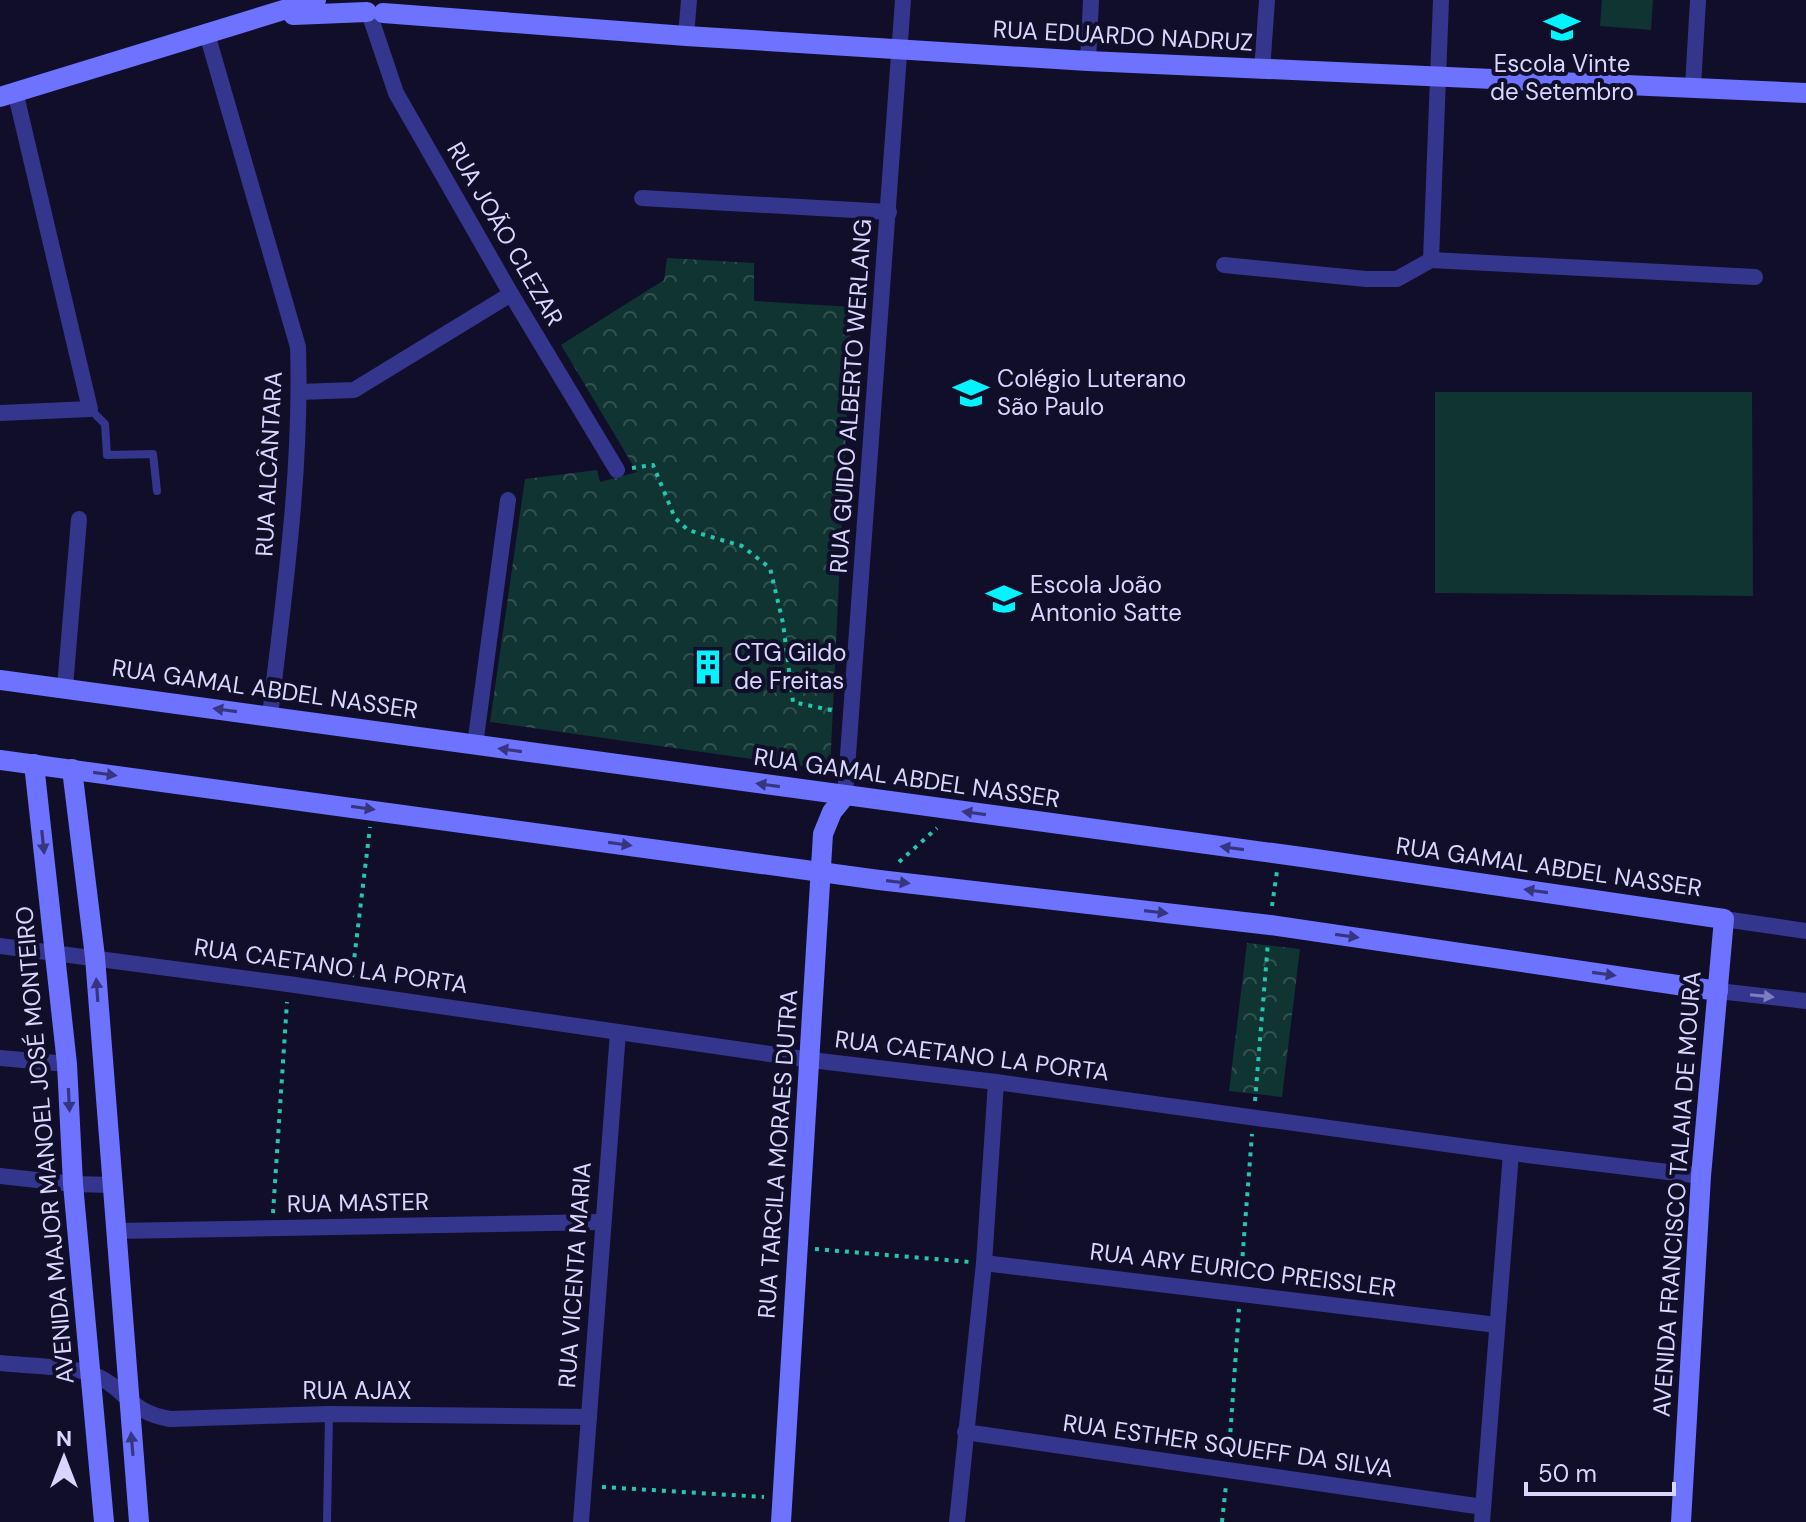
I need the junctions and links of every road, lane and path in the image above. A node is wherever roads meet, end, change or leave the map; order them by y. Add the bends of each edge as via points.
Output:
1 (316, 0) edge
2 (412, 0) edge
3 (689, 0) edge
4 (903, 0) edge
5 (1091, 0) edge
6 (1267, 0) edge
7 (1441, 0) edge
8 (1698, 0) edge
9 (374, 8) edge
10 (269, 16) junction
11 (438, 17) junction
12 (207, 34) junction
13 (686, 36) junction
14 (900, 49) junction
15 (1088, 61) junction
16 (1262, 71) junction
17 (1438, 78) junction
18 (1693, 86) junction
19 (1806, 93) edge
20 (8, 94) edge
21 (642, 198) dead end
22 (889, 212) junction
23 (1431, 260) junction
24 (1224, 265) dead end
25 (1755, 277) dead end
26 (511, 294) junction
27 (299, 392) junction
28 (90, 409) junction
29 (0, 413) edge
30 (617, 470) joint
31 (157, 491) dead end
32 (508, 500) dead end
33 (79, 519) dead end
34 (0, 680) edge
35 (65, 687) junction
36 (852, 715) junction
37 (270, 716) junction
38 (475, 745) junction
39 (0, 760) edge
40 (34, 764) junction
41 (72, 769) junction
42 (845, 796) junction
43 (372, 809) junction
44 (956, 811) junction
45 (1279, 854) junction
46 (821, 871) junction
47 (879, 880) junction
48 (1724, 919) junction
49 (1270, 925) junction
50 (1806, 931) edge
51 (0, 946) edge
52 (55, 952) junction
53 (95, 957) junction
54 (288, 984) junction
55 (1718, 991) junction
56 (350, 993) junction
57 (1806, 1001) edge
58 (618, 1032) junction
59 (0, 1058) edge
60 (811, 1060) junction
61 (67, 1064) junction
62 (996, 1082) junction
63 (1253, 1118) junction
64 (1511, 1153) junction
65 (0, 1176) edge
66 (1701, 1176) junction
67 (73, 1184) junction
68 (112, 1185) junction
69 (602, 1222) junction
70 (272, 1229) junction
71 (115, 1231) junction
72 (798, 1247) junction
73 (984, 1263) junction
74 (1240, 1294) junction
75 (1497, 1325) junction
76 (0, 1363) edge
77 (91, 1373) junction
78 (129, 1402) junction
79 (329, 1414) junction
80 (589, 1417) junction
81 (965, 1432) junction
82 (1227, 1471) junction
83 (583, 1485) junction
84 (783, 1498) junction
85 (1483, 1514) edge
86 (104, 1522) edge
87 (139, 1522) edge
88 (327, 1522) edge
89 (581, 1522) edge
90 (781, 1522) edge
91 (957, 1522) edge
92 (1222, 1522) edge
93 (1681, 1522) edge

1 - 10 street
2 - 11 street, RUA EDUARDO NADRUZ
3 - 13 street
4 - 14 street, RUA GUIDO ALBERTO WERLANG
5 - 15 street
6 - 16 street
7 - 17 street
8 - 18 street
9 - 10 street, RUA EDUARDO NADRUZ
9 - 11 street, RUA EDUARDO NADRUZ
9 - 26 street, RUA JOÃO CLEZAR via 396,93
10 - 12 street
11 - 13 street, RUA EDUARDO NADRUZ
12 - 20 street
12 - 27 street, RUA ALCÂNTARA via 298,347
13 - 14 street, RUA EDUARDO NADRUZ
14 - 15 street, RUA EDUARDO NADRUZ
14 - 22 street, RUA GUIDO ALBERTO WERLANG
15 - 16 street, RUA EDUARDO NADRUZ
16 - 17 street, RUA EDUARDO NADRUZ
17 - 18 street, RUA EDUARDO NADRUZ
17 - 23 street
18 - 19 street, RUA EDUARDO NADRUZ
20 - 28 street
21 - 22 street
22 - 36 street, RUA GUIDO ALBERTO WERLANG
23 - 24 street via 1397,279
23 - 25 street
26 - 27 street via 354,390
26 - 30 street, RUA JOÃO CLEZAR
27 - 37 street, RUA ALCÂNTARA via 292,529
28 - 29 street
28 - 31 lane via 105,424 107,455 153,454
30 - 36 path via 653,465 675,518 688,530 742,546 770,568 793,702
32 - 38 street
33 - 35 street
34 - 35 street, RUA GAMAL ABDEL NASSER
37 -> 35 street, RUA GAMAL ABDEL NASSER
36 - 42 street, RUA GUIDO ALBERTO WERLANG
37 - 38 street, RUA GAMAL ABDEL NASSER
42 -> 38 street, RUA GAMAL ABDEL NASSER
39 - 40 street
40 - 41 street
40 -> 52 street, AVENIDA MAJOR MANOEL JOSÉ MONTEIRO
41 -> 43 street
41 - 53 street
42 - 44 street, RUA GAMAL ABDEL NASSER
42 - 46 street, RUA TARCILA MORAES DUTRA via 825,826
43 -> 46 street
43 - 56 path
45 -> 44 street, RUA GAMAL ABDEL NASSER
44 - 47 path
48 -> 45 street, RUA GAMAL ABDEL NASSER
45 - 49 path
46 - 47 street
46 - 60 street, RUA TARCILA MORAES DUTRA
47 -> 49 street
48 - 50 street, RUA GAMAL ABDEL NASSER
48 - 55 street, AVENIDA FRANCISCO TALAIA DE MOURA
49 -> 55 street
49 - 63 path
51 - 52 street, RUA CAETANO LA PORTA
52 - 53 street, RUA CAETANO LA PORTA
52 - 61 street, AVENIDA MAJOR MANOEL JOSÉ MONTEIRO
53 - 54 street, RUA CAETANO LA PORTA
68 -> 53 street
54 - 56 street, RUA CAETANO LA PORTA
54 - 70 path
55 -> 57 street
55 - 66 street, AVENIDA FRANCISCO TALAIA DE MOURA
56 - 58 street, RUA CAETANO LA PORTA
58 - 60 street, RUA CAETANO LA PORTA
58 - 69 street, RUA VICENTA MARIA
59 - 61 street
60 - 62 street, RUA CAETANO LA PORTA
60 - 72 street, RUA TARCILA MORAES DUTRA
61 -> 67 street, AVENIDA MAJOR MANOEL JOSÉ MONTEIRO
62 - 63 street, RUA CAETANO LA PORTA
62 - 73 street
63 - 64 street, RUA CAETANO LA PORTA
63 - 74 path
64 - 66 street, RUA CAETANO LA PORTA
64 - 75 street
65 - 67 street
66 - 93 street, AVENIDA FRANCISCO TALAIA DE MOURA
67 - 68 street
67 - 77 street, AVENIDA MAJOR MANOEL JOSÉ MONTEIRO
68 - 71 street
69 - 70 street, RUA MASTER
69 - 80 street, RUA VICENTA MARIA
70 - 71 street, RUA MASTER
71 - 78 street
72 - 73 path
72 - 84 street, RUA TARCILA MORAES DUTRA
73 - 74 street, RUA ARY EURICO PREISSLER
73 - 81 street
74 - 75 street, RUA ARY EURICO PREISSLER
74 - 82 path
75 - 85 street
76 - 77 street
77 - 78 street, RUA AJAX via 111,1383
77 - 86 street, AVENIDA MAJOR MANOEL JOSÉ MONTEIRO
78 - 79 street, RUA AJAX via 148,1416 170,1419
87 -> 78 street
79 - 80 street, RUA AJAX
79 - 88 lane
80 - 83 street, RUA VICENTA MARIA
81 - 82 street, RUA ESTHER SQUEFF DA SILVA
81 - 91 street
82 - 85 street, RUA ESTHER SQUEFF DA SILVA
82 - 92 path
83 - 84 path
83 - 89 street, RUA VICENTA MARIA
84 - 90 street, RUA TARCILA MORAES DUTRA

